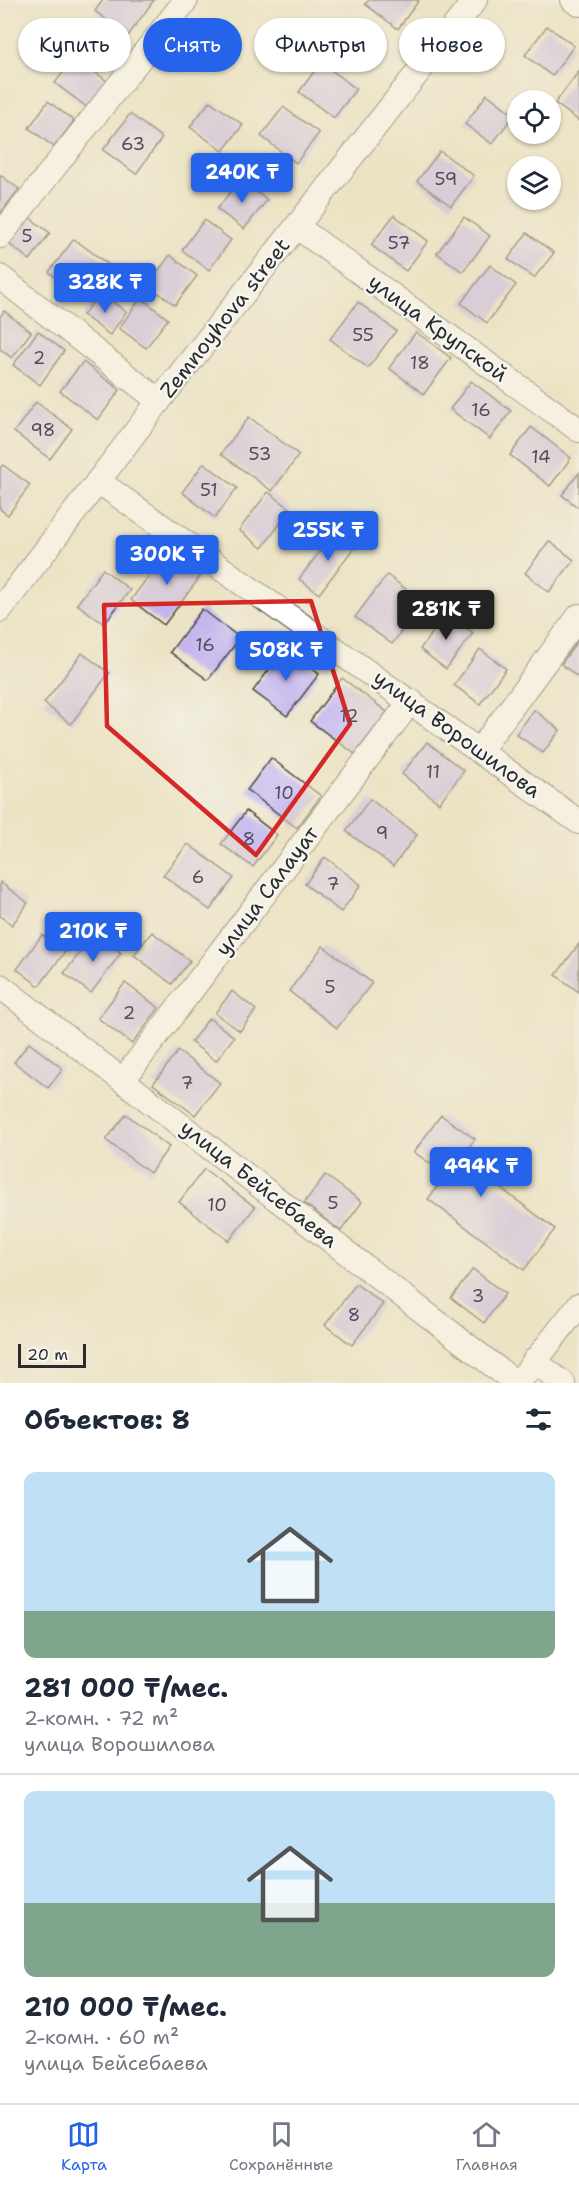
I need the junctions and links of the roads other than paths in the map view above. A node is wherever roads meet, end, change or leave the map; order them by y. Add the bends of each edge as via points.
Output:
1 (186, 0) edge
2 (475, 0) edge
3 (573, 0) edge
4 (579, 4) edge
5 (297, 226) junction
6 (0, 236) edge
7 (0, 277) edge
8 (159, 401) junction
9 (579, 430) edge
10 (98, 480) junction
11 (0, 610) edge
12 (579, 616) edge
13 (411, 701) junction
14 (480, 750) junction
15 (579, 822) edge
16 (0, 986) edge
17 (123, 1080) junction
18 (579, 1305) edge
19 (534, 1361) junction
20 (517, 1383) edge
21 (563, 1383) edge

1 - 6 street
2 - 5 street, Zemnoyhova street
3 - 4 street
5 - 8 street, Zemnoyhova street
5 - 9 street, улица Крупской
7 - 8 street
8 - 10 street, Zemnoyhova street
10 - 11 street, Zemnoyhova street
10 - 13 street, улица Ворошилова
12 - 14 street
13 - 14 street, улица Ворошилова
13 - 17 street, улица Салауат
14 - 15 street, улица Ворошилова
16 - 17 street, улица Бейсебаева
17 - 20 street, улица Бейсебаева
18 - 19 street
19 - 20 street
19 - 21 street

